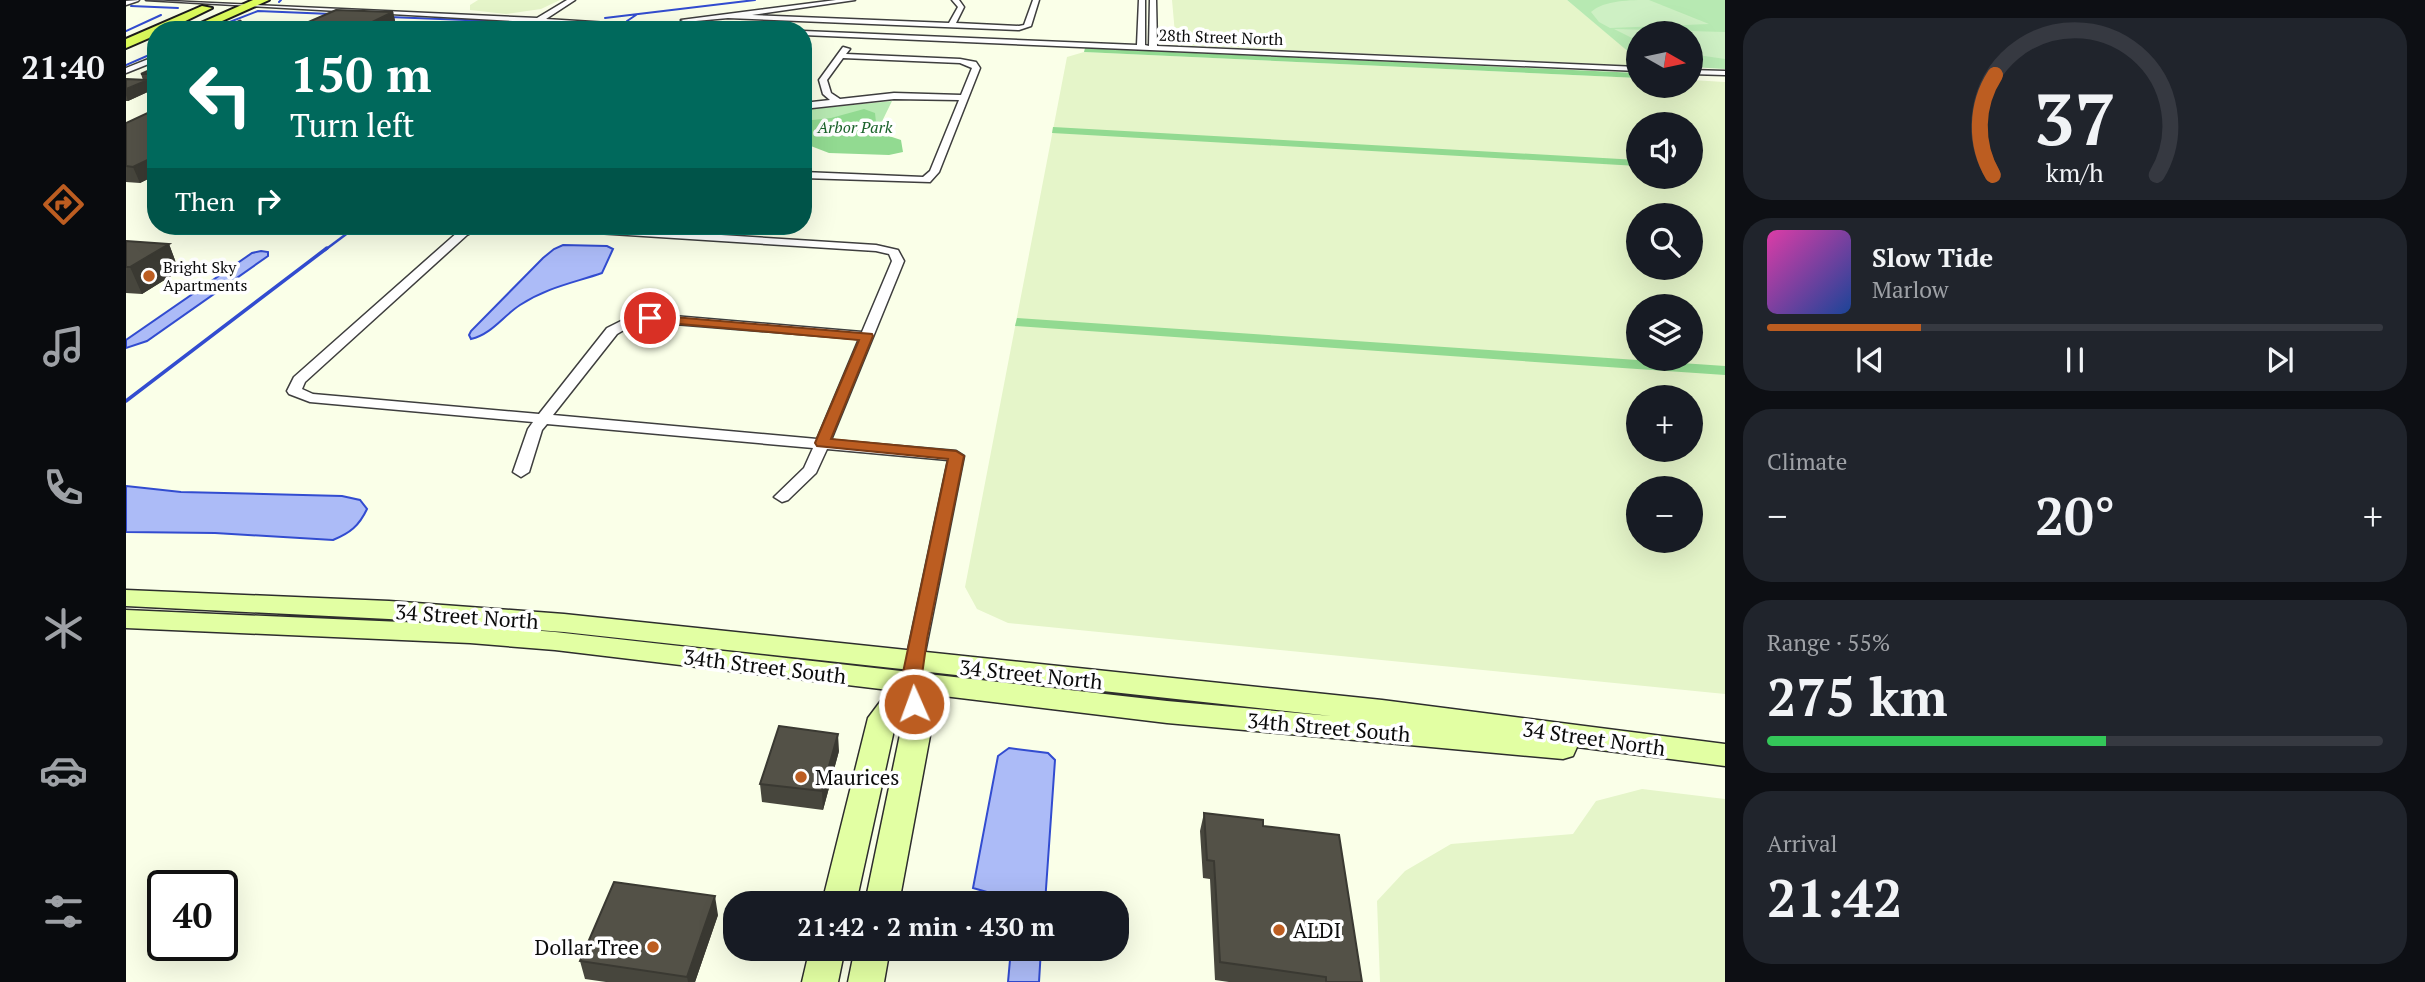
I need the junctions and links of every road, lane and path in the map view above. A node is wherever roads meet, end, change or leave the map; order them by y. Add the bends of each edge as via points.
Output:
1 (136, 0) edge
2 (149, 0) edge
3 (263, 0) edge
4 (330, 0) edge
5 (572, 0) edge
6 (955, 0) edge
7 (1036, 0) edge
8 (1142, 0) edge
9 (1153, 0) edge
10 (852, 1) edge
11 (220, 2) edge
12 (126, 3) edge
13 (250, 5) junction
14 (310, 8) junction
15 (866, 10) dead end
16 (728, 16) junction
17 (540, 19) junction
18 (669, 19) dead end
19 (177, 21) edge
20 (212, 21) edge
21 (537, 21) edge
22 (562, 21) edge
23 (870, 22) junction
24 (952, 25) junction
25 (147, 34) edge
26 (812, 34) edge
27 (856, 36) junction
28 (126, 44) edge
29 (147, 48) edge
30 (1141, 48) junction
31 (1153, 48) junction
32 (841, 56) junction
33 (126, 57) edge
34 (147, 62) edge
35 (1626, 68) edge
36 (126, 71) edge
37 (1703, 72) edge
38 (1725, 73) edge
39 (126, 85) edge
40 (147, 86) edge
41 (964, 98) junction
42 (838, 102) junction
43 (812, 105) edge
44 (812, 175) edge
45 (461, 235) edge
46 (700, 235) edge
47 (867, 336) junction
48 (543, 418) junction
49 (822, 443) junction
50 (522, 472) dead end
51 (782, 497) dead end
52 (126, 598) edge
53 (126, 619) edge
54 (913, 672) junction
55 (1710, 754) edge
56 (842, 891) edge
57 (884, 891) edge
58 (825, 961) edge
59 (870, 961) edge
60 (820, 982) edge
61 (866, 982) edge

1 - 12 street
2 - 11 street
3 - 13 main road
4 - 14 street
5 - 17 street
6 - 24 street via 961,7
7 - 24 street via 1024,27
8 - 30 street
9 - 31 street
10 - 16 street
11 - 13 street
11 - 19 main road
13 - 14 street
13 - 20 main road
14 - 17 street
15 - 23 street
16 - 18 street
16 - 23 street
17 - 21 street
17 - 22 street
23 - 24 street
23 - 27 street
25 - 28 main road
26 - 27 street, 28th Street North
27 - 30 street, 28th Street North
27 - 32 street
29 - 33 main road
30 - 31 street, 28th Street North
31 - 35 street, 28th Street North
32 - 41 street via 973,64 976,68
32 - 42 street via 824,80 827,94
34 - 36 street
37 - 38 street
39 - 40 street
41 - 42 street via 894,96
41 - 44 street via 932,177
42 - 43 street
45 - 48 street via 299,380 294,391 310,398
46 - 47 street via 894,252 898,261
47 - 48 street via 650,318 631,321 612,331
47 - 49 street
48 - 49 street
48 - 50 street
49 - 51 street via 811,470
49 - 54 street via 956,456
52 - 54 main road, 34 Street North via 478,615
53 - 54 main road, 34th Street South via 482,635
54 - 55 main road, 34th Street South via 1167,712 1594,751
54 - 56 main road via 883,718
54 - 57 main road via 917,725
58 - 60 main road
59 - 61 main road

